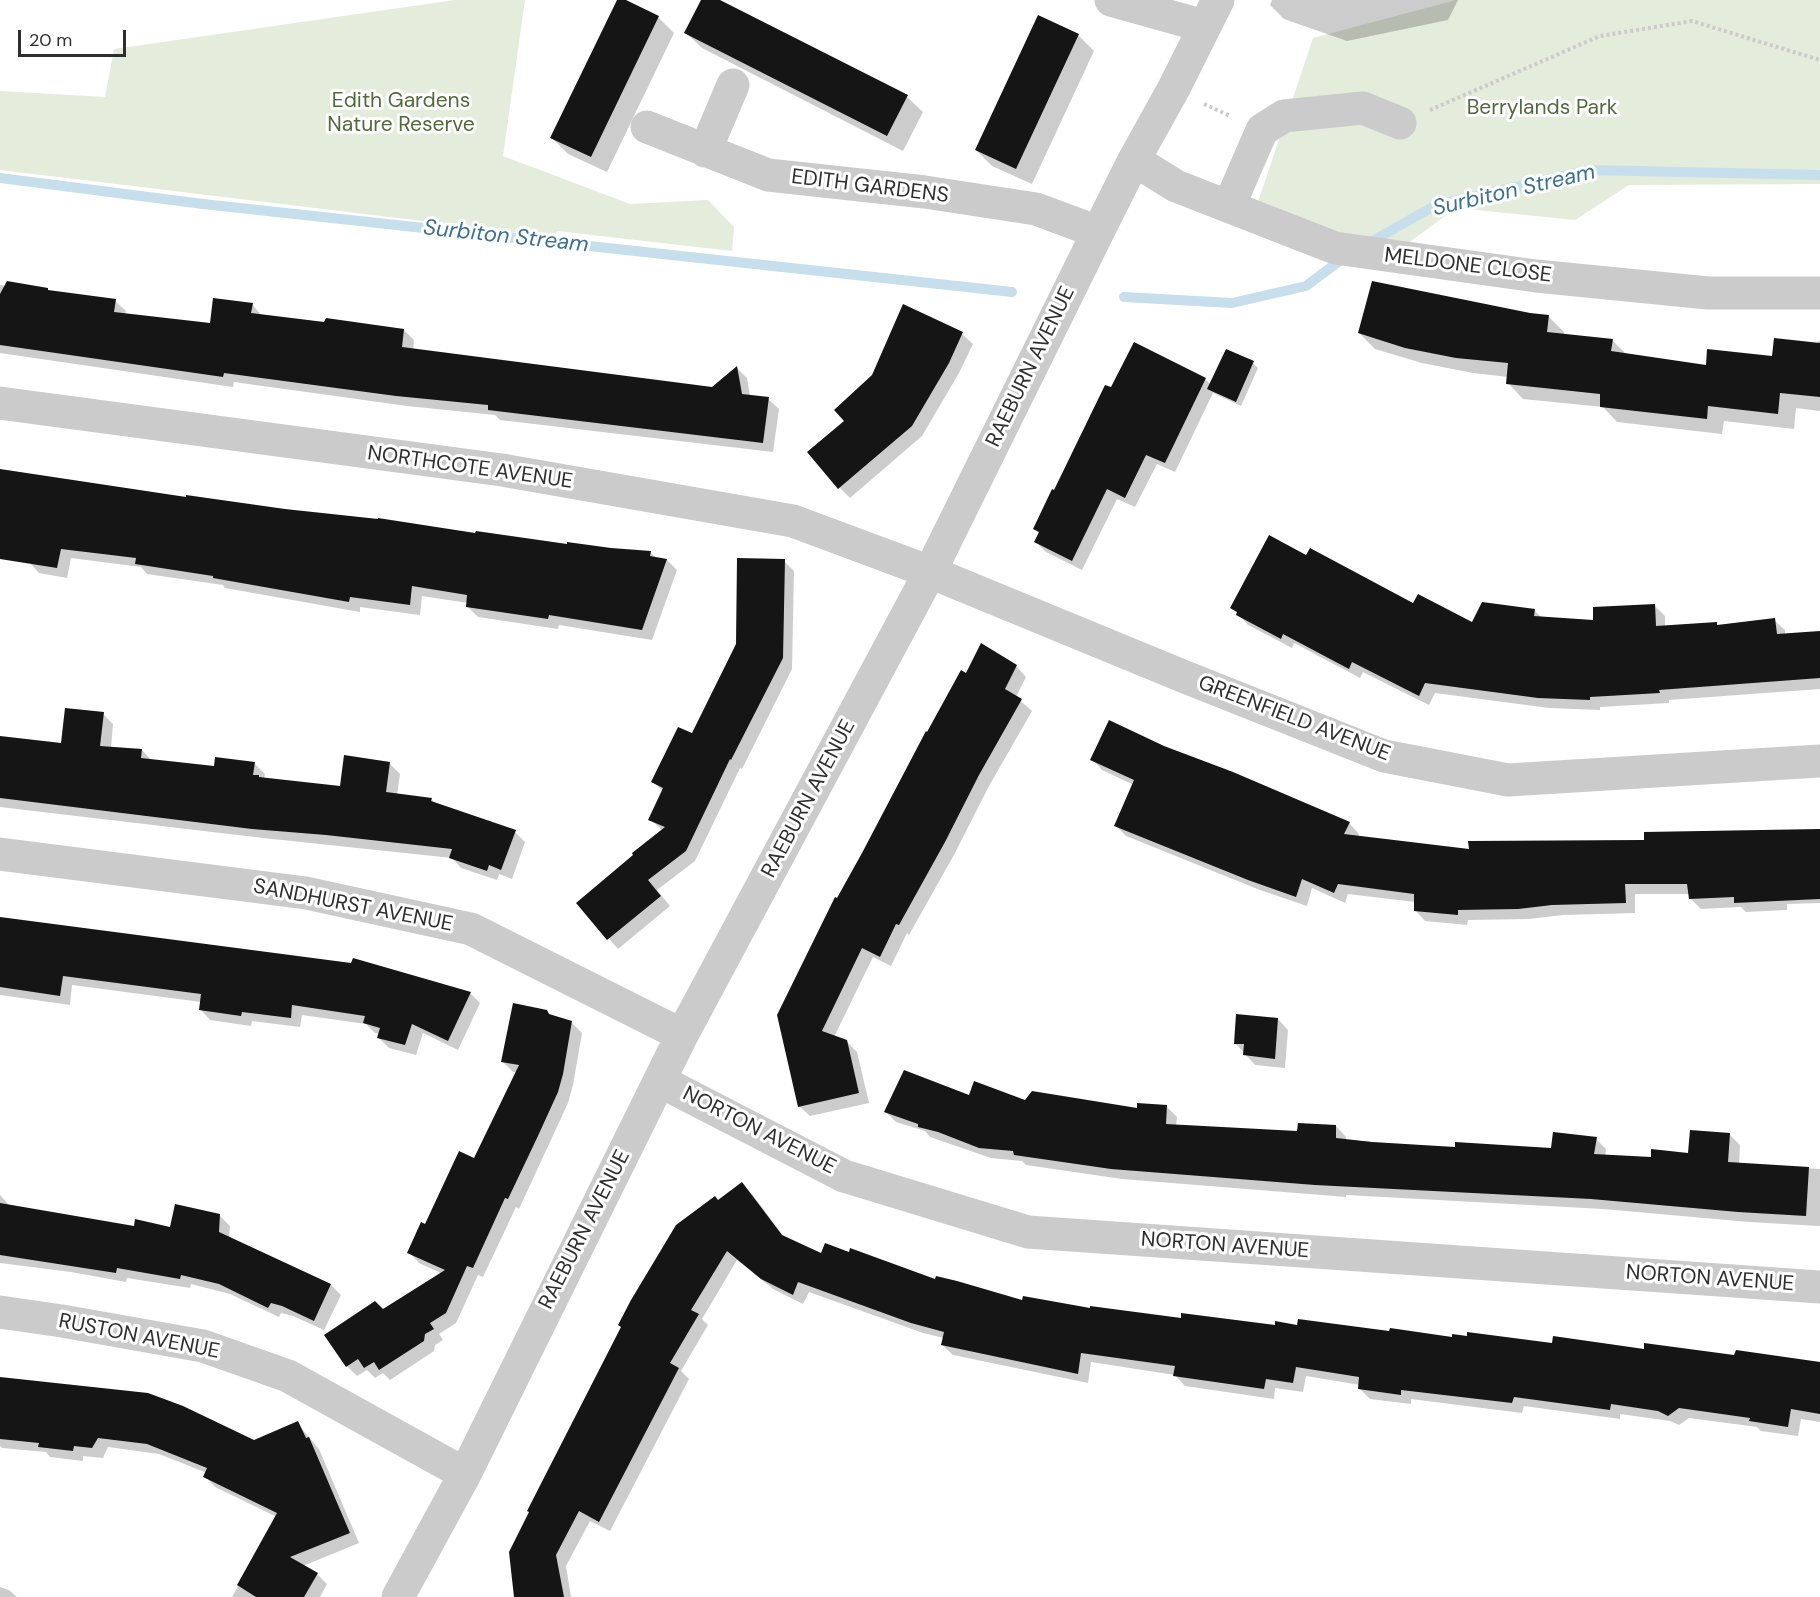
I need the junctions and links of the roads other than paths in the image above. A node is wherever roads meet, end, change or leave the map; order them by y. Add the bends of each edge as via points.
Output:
1 (1111, 0) edge
2 (1211, 13) edge
3 (733, 85) dead end
4 (1400, 123) road end
5 (647, 127) dead end
6 (705, 151) junction
7 (1134, 160) junction
8 (1229, 207) junction
9 (1098, 232) junction
10 (1820, 293) edge
11 (0, 403) edge
12 (930, 572) junction
13 (1820, 761) edge
14 (0, 854) edge
15 (682, 1035) junction
16 (660, 1081) junction
17 (1820, 1287) edge
18 (0, 1312) edge
19 (465, 1474) junction
20 (398, 1597) edge

1 - 2 street
2 - 7 street, RAEBURN AVENUE
3 - 6 street
4 - 8 street via 1363,108 1284,116 1262,130
5 - 6 street, EDITH GARDENS
6 - 9 street, EDITH GARDENS via 768,175 925,192 1036,210
7 - 8 street, MELDONE CLOSE via 1176,186
7 - 9 street, RAEBURN AVENUE
8 - 10 street, MELDONE CLOSE via 1335,248 1399,258 1708,292
9 - 12 street, RAEBURN AVENUE
11 - 12 street, NORTHCOTE AVENUE via 502,470 782,519
12 - 13 street, GREENFIELD AVENUE via 1384,756 1508,780
12 - 15 street, RAEBURN AVENUE
14 - 15 street, SANDHURST AVENUE via 306,892 471,929
15 - 16 street, RAEBURN AVENUE
16 - 17 street, NORTON AVENUE via 844,1176 1028,1232
16 - 19 street, RAEBURN AVENUE
18 - 19 street, RUSTON AVENUE via 203,1346 288,1376
19 - 20 street, RAEBURN AVENUE

